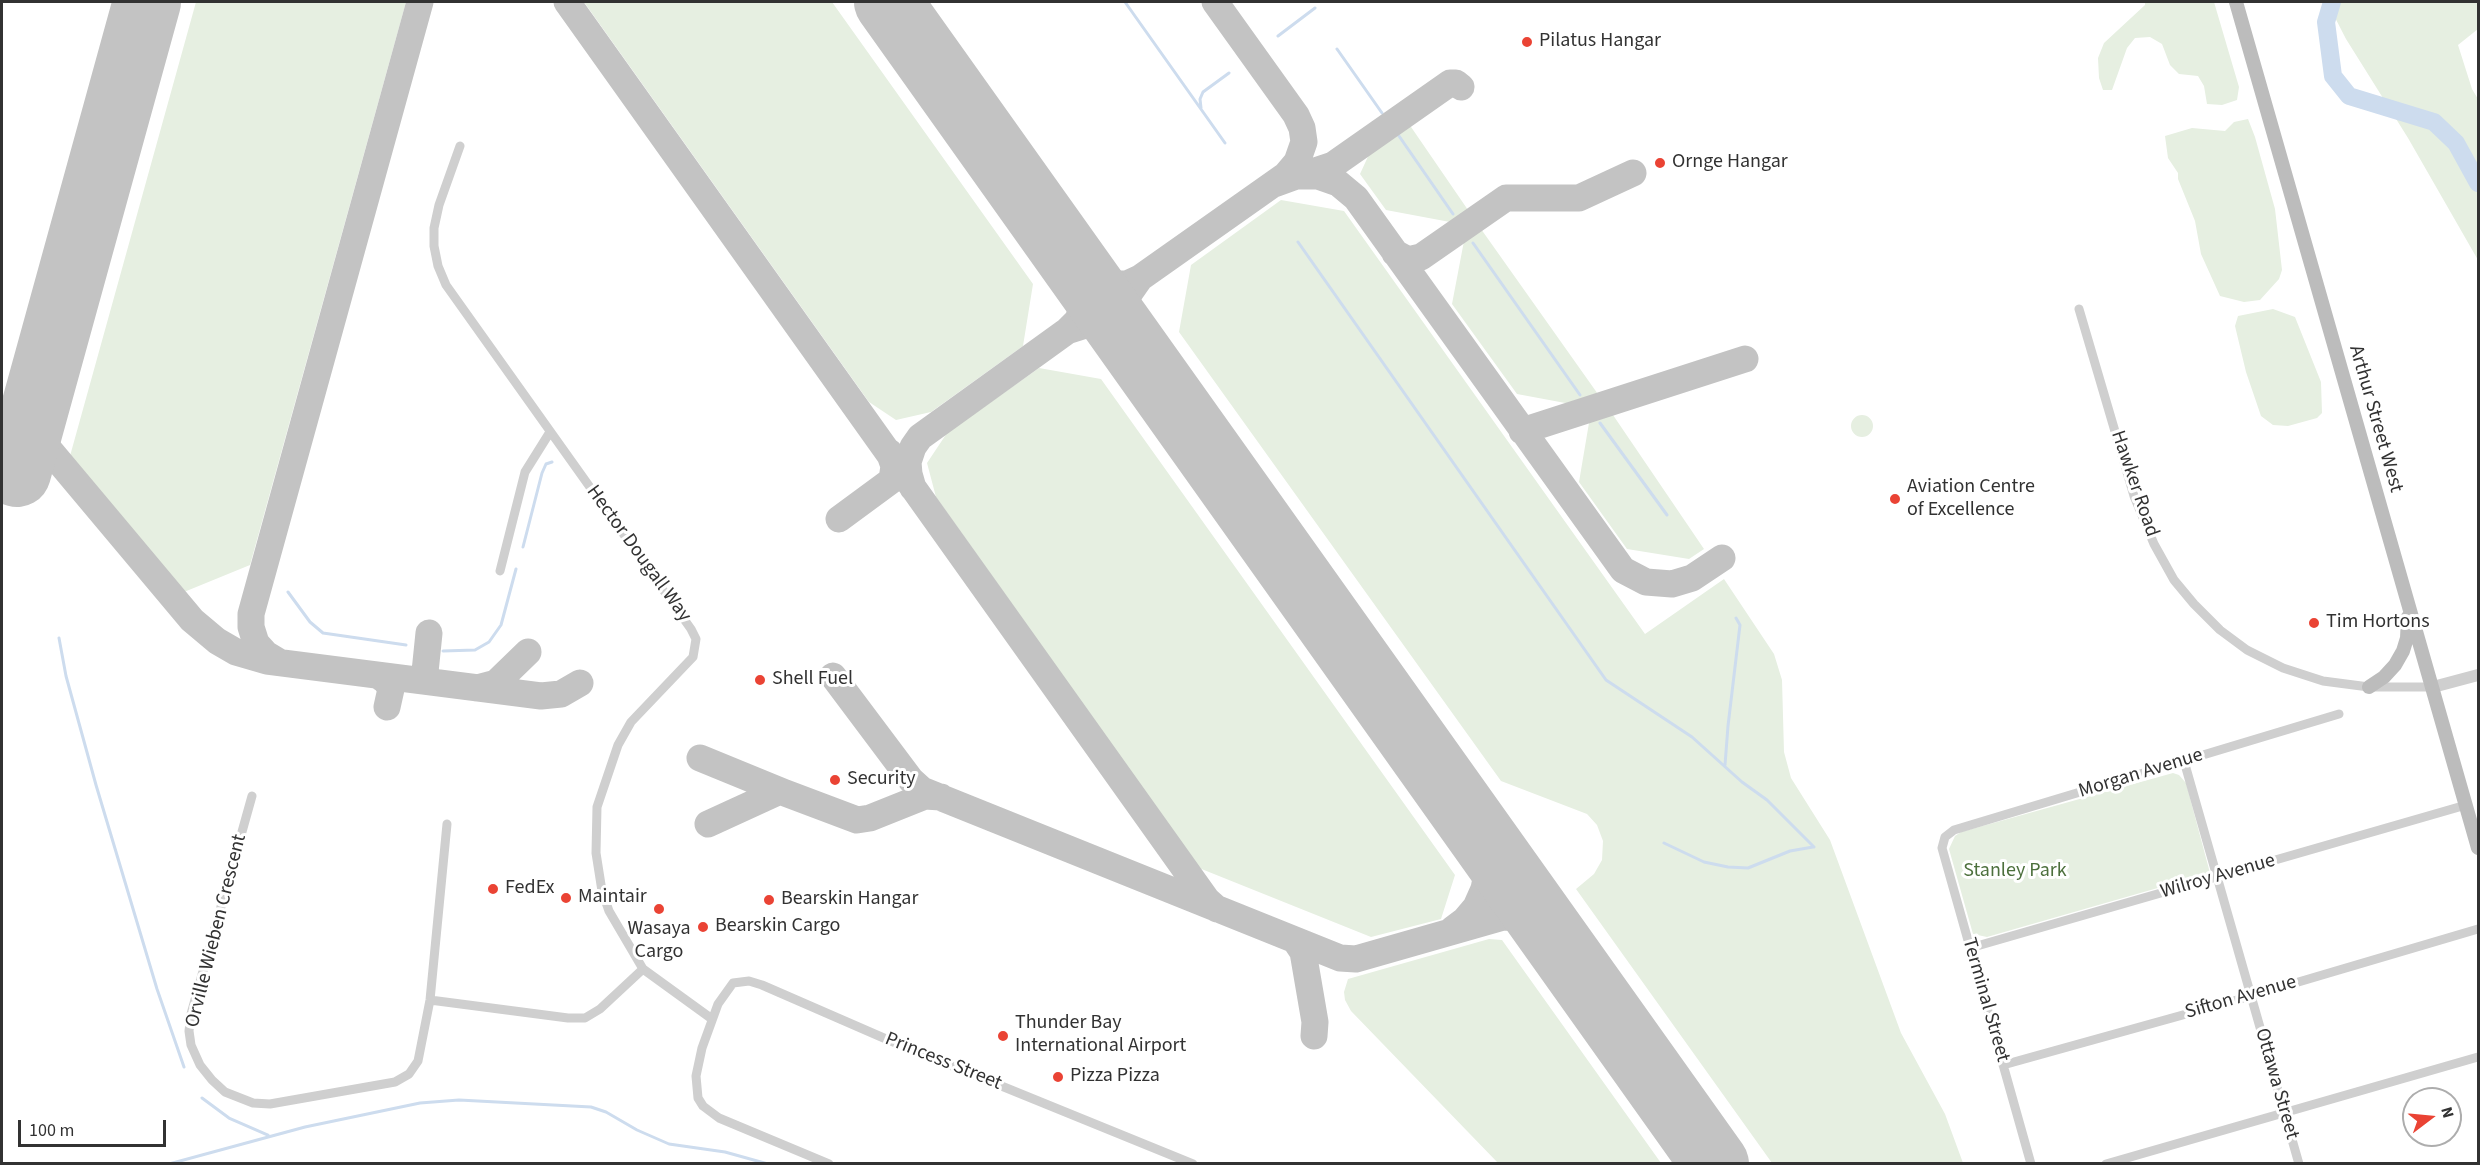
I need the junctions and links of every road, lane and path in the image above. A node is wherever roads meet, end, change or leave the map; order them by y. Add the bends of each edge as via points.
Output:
1 (2236, 2) edge
2 (460, 146) dead end
3 (2079, 309) dead end
4 (550, 432) junction
5 (500, 571) dead end
6 (2407, 602) junction
7 (2478, 675) edge
8 (2369, 687) junction
9 (2433, 687) junction
10 (2339, 714) dead end
11 (2184, 761) junction
12 (252, 796) dead end
13 (2466, 805) junction
14 (447, 824) dead end
15 (1946, 837) joint
16 (2478, 848) edge
17 (2217, 878) junction
18 (2478, 929) edge
19 (1970, 948) junction
20 (643, 969) junction
21 (2251, 996) junction
22 (430, 1000) junction
23 (712, 1019) junction
24 (2478, 1057) edge
25 (2003, 1065) junction
26 (2285, 1114) junction
27 (829, 1164) edge
28 (1193, 1164) edge
29 (2031, 1164) edge
30 (2106, 1164) edge
31 (2299, 1164) edge

1 - 6 main road, Arthur Street West
2 - 4 street, Hector Dougall Way via 434,228 438,266 456,301
3 - 8 street, Hawker Road via 2134,496 2174,580 2220,630 2247,650 2283,668 2323,681
4 - 5 street via 525,472
4 - 20 street, Hector Dougall Way via 696,639 693,657 627,730 607,773 597,807 596,853 602,891 609,911
6 - 8 main road via 2403,651 2395,665
6 - 9 main road, Arthur Street West
7 - 9 street
8 - 9 street, Hawker Road
9 - 13 main road, Arthur Street West
10 - 11 street, Morgan Avenue
11 - 15 street, Morgan Avenue via 1954,830
11 - 17 street, Ottawa Street
12 - 22 street, Orville Wieben Crescent via 191,1014 191,1045 200,1065 225,1092 252,1103 281,1103 395,1082 409,1074 418,1060
13 - 16 main road, Arthur Street West
13 - 17 street, Wilroy Avenue
14 - 22 street
15 - 19 street, Terminal Street via 1942,848
17 - 19 street, Wilroy Avenue
17 - 21 street, Ottawa Street
18 - 21 street, Sifton Avenue
19 - 25 street, Terminal Street
20 - 22 street via 585,1018
20 - 23 street
21 - 25 street, Sifton Avenue
21 - 26 street, Ottawa Street
23 - 27 street, Princess Street via 696,1076 695,1088 703,1106 719,1118
23 - 28 street, Princess Street via 727,988 749,981
24 - 26 street
25 - 29 street, Terminal Street
26 - 30 street
26 - 31 street, Ottawa Street

